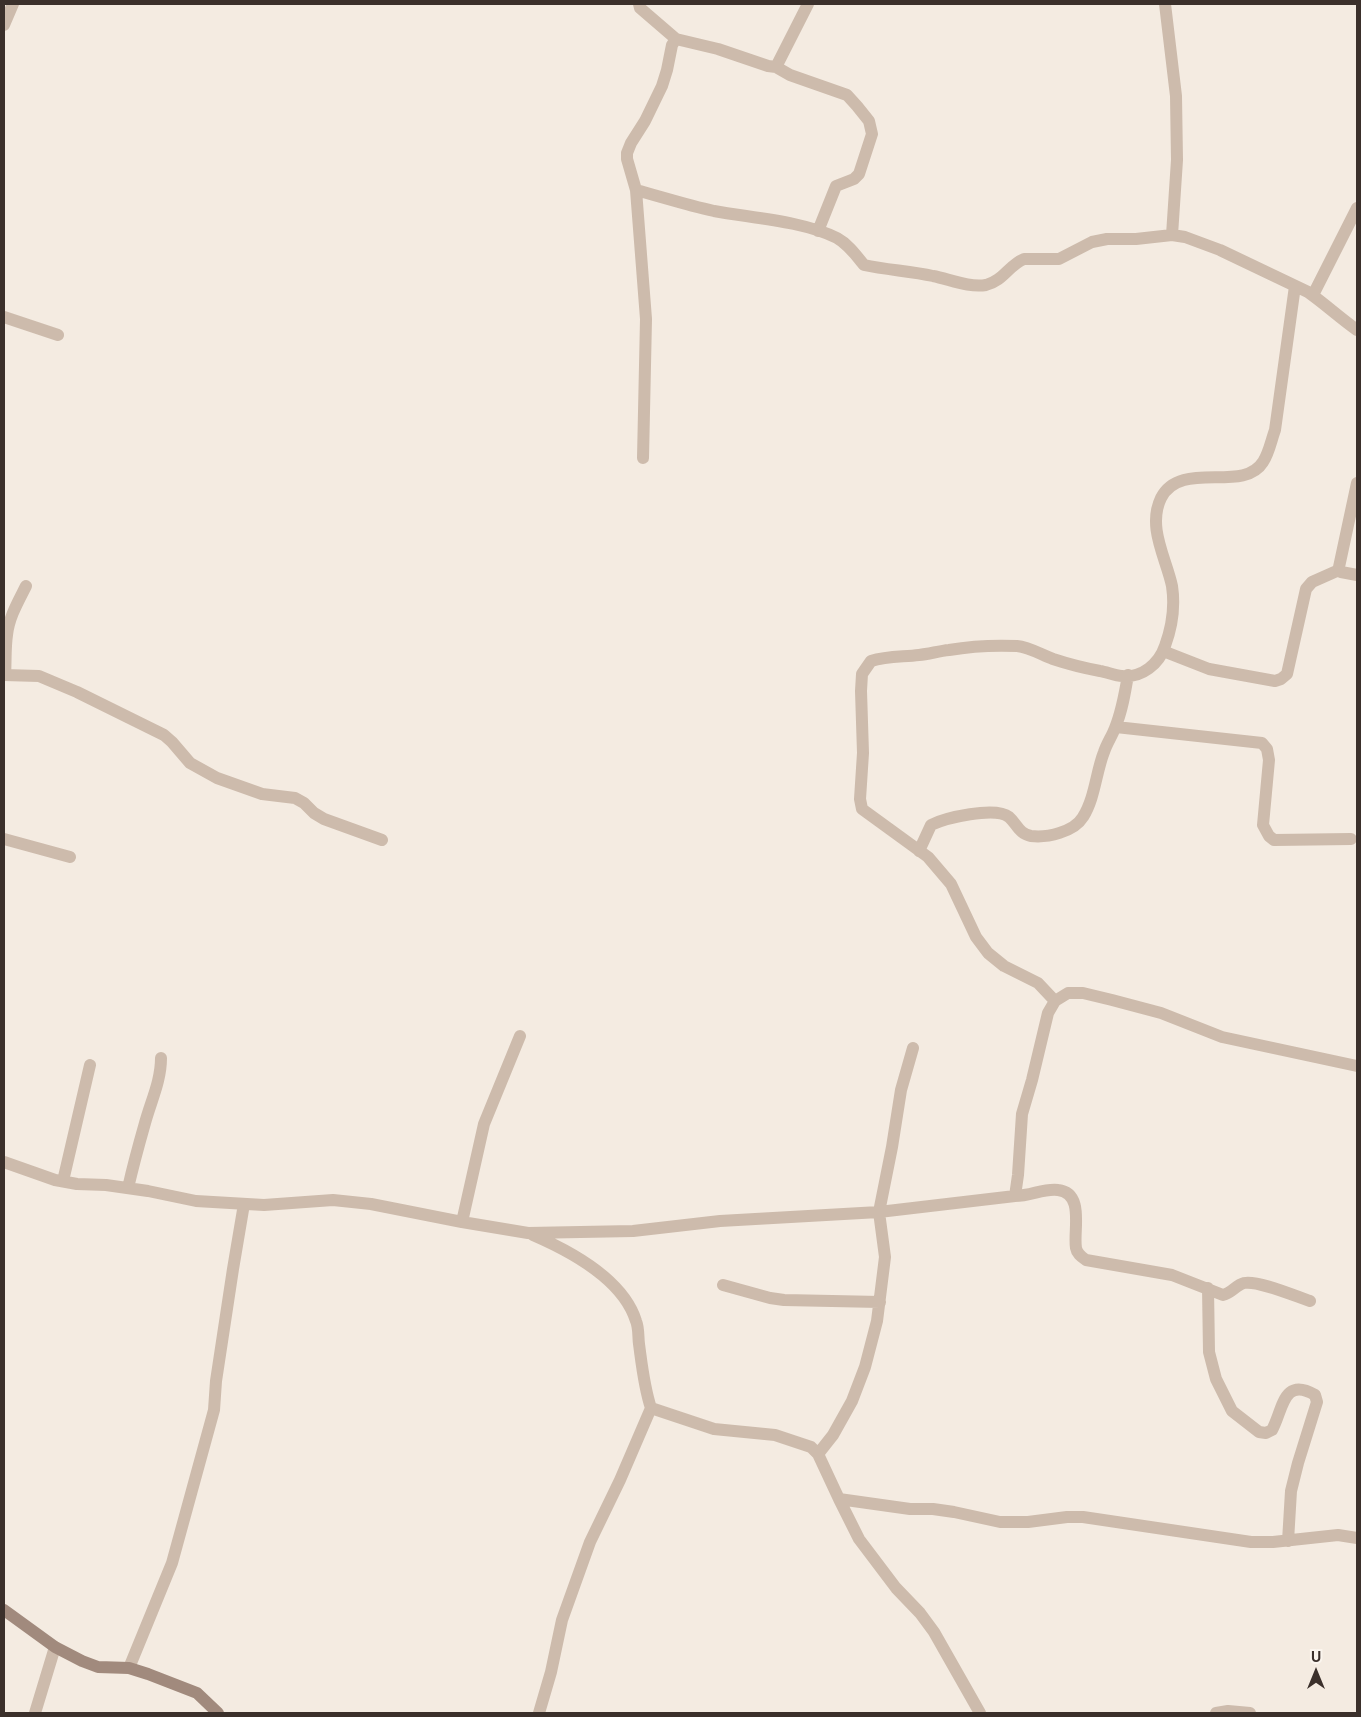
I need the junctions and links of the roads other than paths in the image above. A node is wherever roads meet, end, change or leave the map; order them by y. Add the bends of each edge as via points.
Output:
1 (13, 4) edge
2 (639, 4) edge
3 (808, 4) edge
4 (1165, 4) edge
5 (4, 25) edge
6 (676, 39) junction
7 (776, 66) junction
8 (636, 190) junction
9 (1357, 208) edge
10 (818, 231) junction
11 (1172, 235) junction
12 (1295, 286) junction
13 (1313, 295) junction
14 (4, 317) edge
15 (1357, 330) edge
16 (58, 335) dead end
17 (643, 458) dead end
18 (1357, 483) edge
19 (1339, 570) junction
20 (1357, 575) edge
21 (26, 586) dead end
22 (1164, 651) junction
23 (5, 675) edge
24 (1128, 676) junction
25 (1116, 727) junction
26 (4, 839) edge
27 (1351, 839) dead end
28 (382, 840) dead end
29 (919, 851) junction
30 (70, 857) dead end
31 (1055, 1001) junction
32 (520, 1036) dead end
33 (912, 1048) dead end
34 (161, 1058) dead end
35 (90, 1065) dead end
36 (1357, 1066) edge
37 (4, 1162) edge
38 (63, 1181) junction
39 (128, 1188) junction
40 (1015, 1196) junction
41 (244, 1204) junction
42 (879, 1212) junction
43 (462, 1222) junction
44 (528, 1232) junction
45 (723, 1285) dead end
46 (1208, 1288) junction
47 (1310, 1301) dead end
48 (880, 1302) junction
49 (651, 1408) junction
50 (818, 1454) junction
51 (839, 1499) junction
52 (1357, 1538) edge
53 (1288, 1541) junction
54 (4, 1610) edge
55 (55, 1647) junction
56 (129, 1668) junction
57 (35, 1713) edge
58 (218, 1713) edge
59 (538, 1713) edge
60 (980, 1713) edge
61 (1216, 1713) edge
62 (1250, 1713) edge

1 - 5 street
2 - 6 street
3 - 7 street
4 - 11 street via 1176,96 1177,160
6 - 7 street
6 - 8 street via 662,86 627,153
7 - 10 street via 790,75 847,95 869,121 872,134 859,174 836,186
8 - 10 street via 712,210
8 - 17 street via 646,320
9 - 13 street
10 - 11 street via 838,239 864,265 974,285 985,285 1002,278 1024,259 1058,259 1085,245 1107,239
11 - 12 street via 1199,241
12 - 13 street
12 - 22 street via 1275,430 1262,464 1240,476 1191,478 1166,490 1160,500 1156,530 1174,603
13 - 15 street
14 - 16 street
18 - 19 street
19 - 20 street
19 - 22 street via 1312,582 1306,589 1287,674 1281,679 1275,681 1209,669
21 - 23 street via 9,622
22 - 24 street via 1146,671
23 - 28 street via 38,676 63,685 164,735 190,763 217,778 262,794 295,798 324,819
24 - 25 street
24 - 29 street via 1077,666 1020,646 982,646 871,661 862,674 862,809
25 - 27 street via 1262,743 1269,760 1263,825 1269,836 1274,840
25 - 29 street via 1104,752 1083,819 1068,830 1048,836 1030,836 1022,833 1003,815 982,813 931,825
26 - 30 street
29 - 31 street via 951,884 976,937 988,953 1004,966 1038,983
31 - 36 street via 1068,993 1083,993 1161,1013 1222,1037
31 - 40 street via 1048,1013 1022,1114
32 - 43 street via 484,1124
33 - 42 street
34 - 39 street via 161,1072
35 - 38 street
37 - 38 street
38 - 39 street
39 - 41 street via 196,1201
40 - 42 street
40 - 46 street via 1051,1189 1069,1194 1077,1217 1076,1248 1086,1260 1172,1275
41 - 43 street via 333,1200
41 - 56 street via 214,1410 172,1563
42 - 44 street via 720,1221 634,1231
42 - 48 street via 885,1256
43 - 44 street
44 - 49 street via 584,1262 608,1280 626,1301 636,1321 645,1392
45 - 48 street via 784,1300
46 - 47 street via 1223,1295 1242,1284 1260,1284
46 - 53 street via 1209,1352 1216,1379 1232,1411 1258,1432 1266,1433 1272,1430 1290,1392 1299,1389 1315,1395 1317,1402 1291,1491
48 - 50 street via 865,1367 852,1401
49 - 50 street via 714,1429 775,1435 811,1447
49 - 59 street via 590,1542 562,1620 552,1672
50 - 51 street
51 - 53 street via 910,1510 954,1512 1000,1522 1083,1517 1251,1542
51 - 60 street via 859,1539 934,1632
52 - 53 street via 1338,1535
54 - 55 street
55 - 56 street via 98,1668
55 - 57 street
56 - 58 street via 197,1693
61 - 62 street

